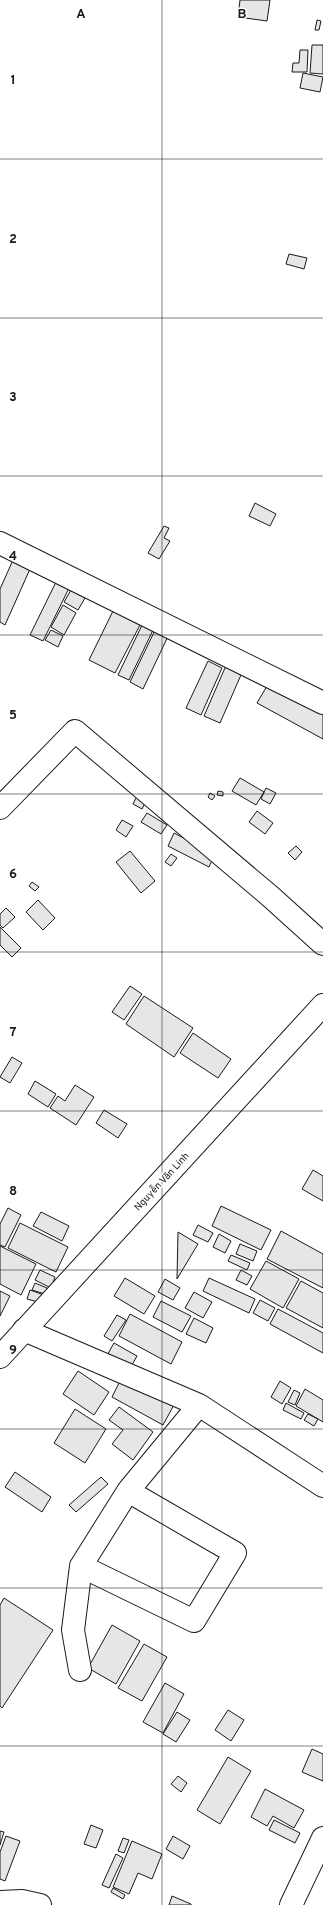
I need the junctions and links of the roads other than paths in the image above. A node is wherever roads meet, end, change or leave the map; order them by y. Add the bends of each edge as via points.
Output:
1 (0, 543) edge
2 (323, 703) edge
3 (0, 808) edge
4 (323, 944) edge
5 (323, 1005) edge
6 (24, 1330) junction
7 (0, 1357) edge
8 (199, 1404) junction
9 (323, 1486) edge
10 (128, 1491) junction
11 (81, 1566) junction
12 (80, 1670) dead end
13 (323, 1838) edge
14 (0, 1902) edge
15 (40, 1905) edge
16 (291, 1905) edge

1 - 2 main road
3 - 4 main road via 75,731
5 - 6 main road, Nguyễn Văn Linh
6 - 7 main road, Nguyễn Văn Linh
6 - 8 main road
8 - 9 main road
8 - 10 main road
10 - 11 main road
10 - 11 main road via 235,1553 194,1621
11 - 12 main road via 73,1630
13 - 16 main road
14 - 15 main road via 22,1901

